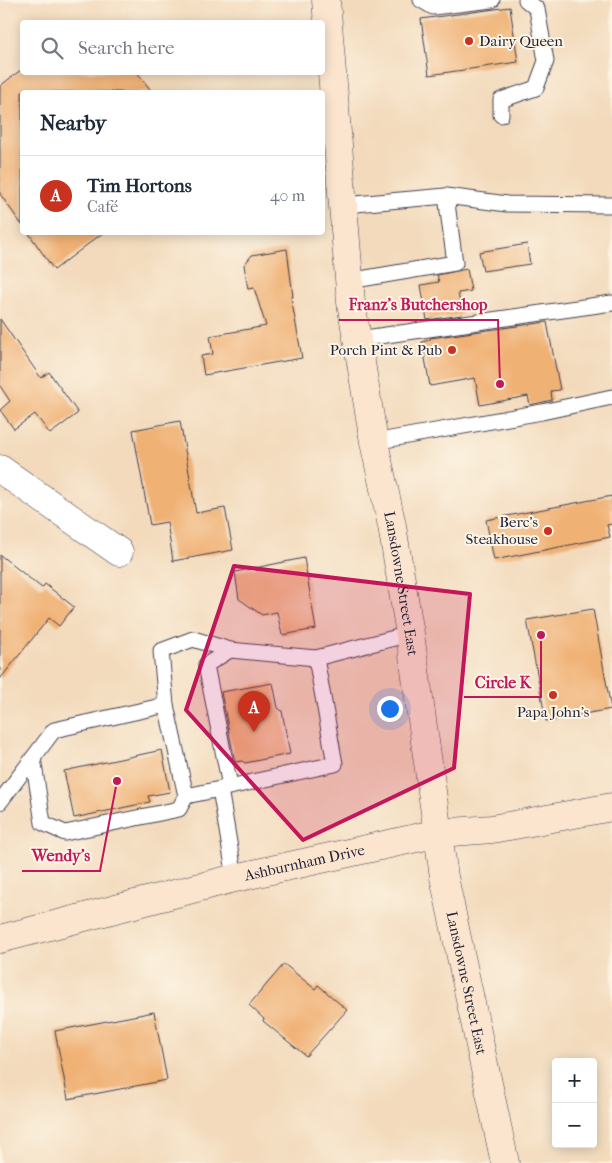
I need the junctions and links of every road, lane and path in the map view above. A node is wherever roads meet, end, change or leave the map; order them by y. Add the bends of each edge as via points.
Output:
1 (326, 0) edge
2 (421, 0) edge
3 (492, 0) edge
4 (526, 0) edge
5 (501, 115) dead end
6 (446, 196) junction
7 (344, 205) junction
8 (612, 205) edge
9 (349, 281) junction
10 (612, 303) edge
11 (358, 339) junction
12 (612, 397) edge
13 (374, 442) junction
14 (0, 469) edge
15 (119, 552) dead end
16 (410, 634) junction
17 (230, 650) junction
18 (316, 658) junction
19 (166, 705) junction
20 (33, 758) junction
21 (225, 788) junction
22 (186, 796) junction
23 (0, 802) edge
24 (612, 807) edge
25 (439, 833) junction
26 (235, 878) junction
27 (0, 939) edge
28 (505, 1163) edge

1 - 7 main road, Lansdowne Street East
2 - 3 lane via 433,7
4 - 5 lane via 537,9 546,61 536,88 501,100
6 - 7 lane
6 - 8 lane via 507,204
6 - 9 lane via 455,263
7 - 9 main road, Lansdowne Street East
9 - 11 main road, Lansdowne Street East
10 - 11 lane
11 - 13 main road, Lansdowne Street East
12 - 13 lane
13 - 16 main road, Lansdowne Street East
14 - 15 street
16 - 18 lane
16 - 25 main road, Lansdowne Street East
17 - 18 lane
17 - 19 lane via 193,639 161,651
17 - 21 lane via 206,665
18 - 21 lane via 335,764
19 - 20 lane via 54,730
19 - 22 lane
20 - 22 lane via 43,822 65,833 179,809
20 - 23 lane
21 - 22 lane
21 - 26 lane
24 - 25 main road, Ashburnham Drive via 492,829
25 - 26 main road, Ashburnham Drive
25 - 28 main road, Lansdowne Street East via 444,877
26 - 27 main road, Ashburnham Drive

